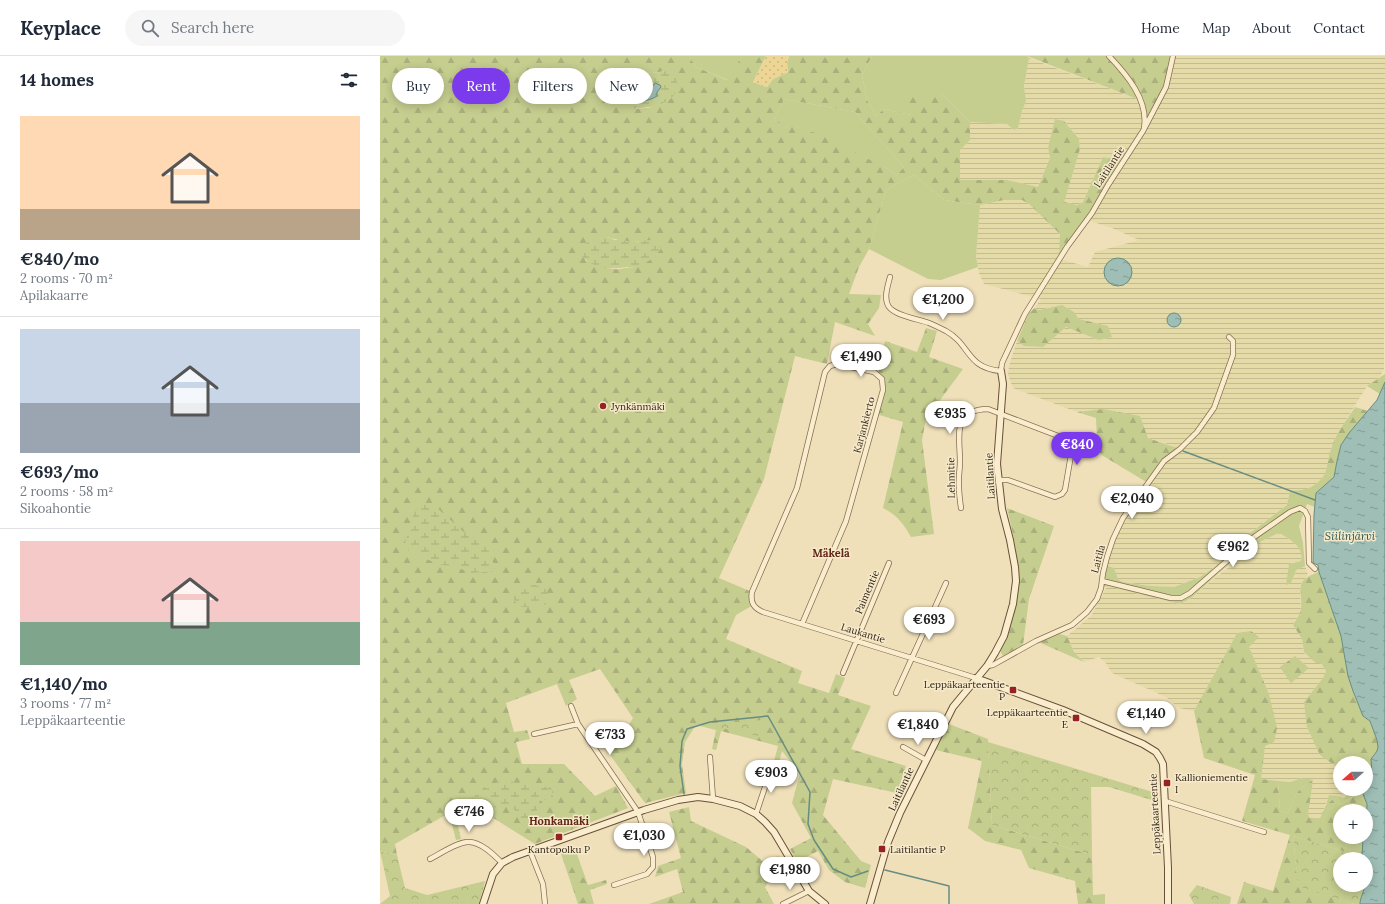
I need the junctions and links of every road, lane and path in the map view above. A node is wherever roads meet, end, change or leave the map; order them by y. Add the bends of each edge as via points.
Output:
1 (1108, 56) edge
2 (1173, 56) edge
3 (1143, 131) junction
4 (890, 276) dead end
5 (1229, 337) dead end
6 (1001, 371) junction
7 (1001, 414) junction
8 (998, 480) junction
9 (961, 508) dead end
10 (889, 563) dead end
11 (1315, 569) dead end
12 (1102, 581) junction
13 (946, 582) dead end
14 (750, 599) joint
15 (802, 624) junction
16 (856, 640) junction
17 (912, 658) junction
18 (987, 666) junction
19 (843, 673) dead end
20 (976, 678) junction
21 (896, 693) dead end
22 (571, 706) dead end
23 (578, 724) junction
24 (534, 734) dead end
25 (903, 747) dead end
26 (710, 757) dead end
27 (926, 760) junction
28 (771, 769) dead end
29 (714, 799) junction
30 (1165, 801) junction
31 (638, 812) junction
32 (756, 814) junction
33 (1264, 832) dead end
34 (530, 851) junction
35 (430, 859) dead end
36 (502, 863) junction
37 (614, 884) dead end
38 (809, 891) junction
39 (483, 904) edge
40 (545, 904) edge
41 (783, 904) edge
42 (825, 904) edge
43 (870, 904) edge
44 (1168, 904) edge

1 - 3 street via 1121,68 1142,105 1145,120
2 - 3 street, Laitilantie via 1166,87
3 - 6 street, Laitilantie via 1025,314 1002,363
4 - 6 street via 886,298 889,307 946,331 977,364
5 - 12 street, Laitila via 1233,341 1233,355 1214,408 1197,432 1164,461 1124,518 1113,539
6 - 7 street, Laitilantie
7 - 8 street, Laitilantie
7 - 8 street via 1066,439 1072,449 1064,490 1055,497 1008,480
7 - 9 street, Lehmitie via 980,409 971,412 960,423 958,487
8 - 18 street, Laitilantie via 1016,581 1004,636
10 - 16 street, Paimentie
11 - 12 street via 1309,563 1308,517 1300,508 1290,512 1247,542 1190,593 1181,598 1171,598
12 - 18 street, Laitila via 1097,599 1072,625 1036,641 993,666
13 - 17 street
14 - 15 street, Laukantie via 753,605 764,612
14 - 15 street, Karjankierto via 797,488 825,372 830,366 837,364 874,372 882,379 883,390 846,521
15 - 16 street, Laukantie
16 - 17 street, Laukantie
16 - 19 street, Paimentie
17 - 20 street, Laukantie
17 - 21 street
18 - 20 street, Laitilantie
20 - 27 street, Laitilantie via 953,707
20 - 30 street, Leppäkaarteentie via 1063,710 1156,752 1163,764
22 - 23 street
23 - 24 street
23 - 31 street
25 - 27 street
26 - 29 street
27 - 43 street, Laitilantie via 888,842
28 - 32 street
29 - 31 street via 678,800
29 - 32 street via 740,806
30 - 33 street
30 - 44 street, Leppäkaarteentie
31 - 34 street
31 - 37 street via 653,857 653,867 647,874
32 - 38 street via 774,832
34 - 36 street
34 - 40 street via 543,884
35 - 36 street via 468,842 489,850
36 - 39 street via 493,874
38 - 41 street
38 - 42 street

